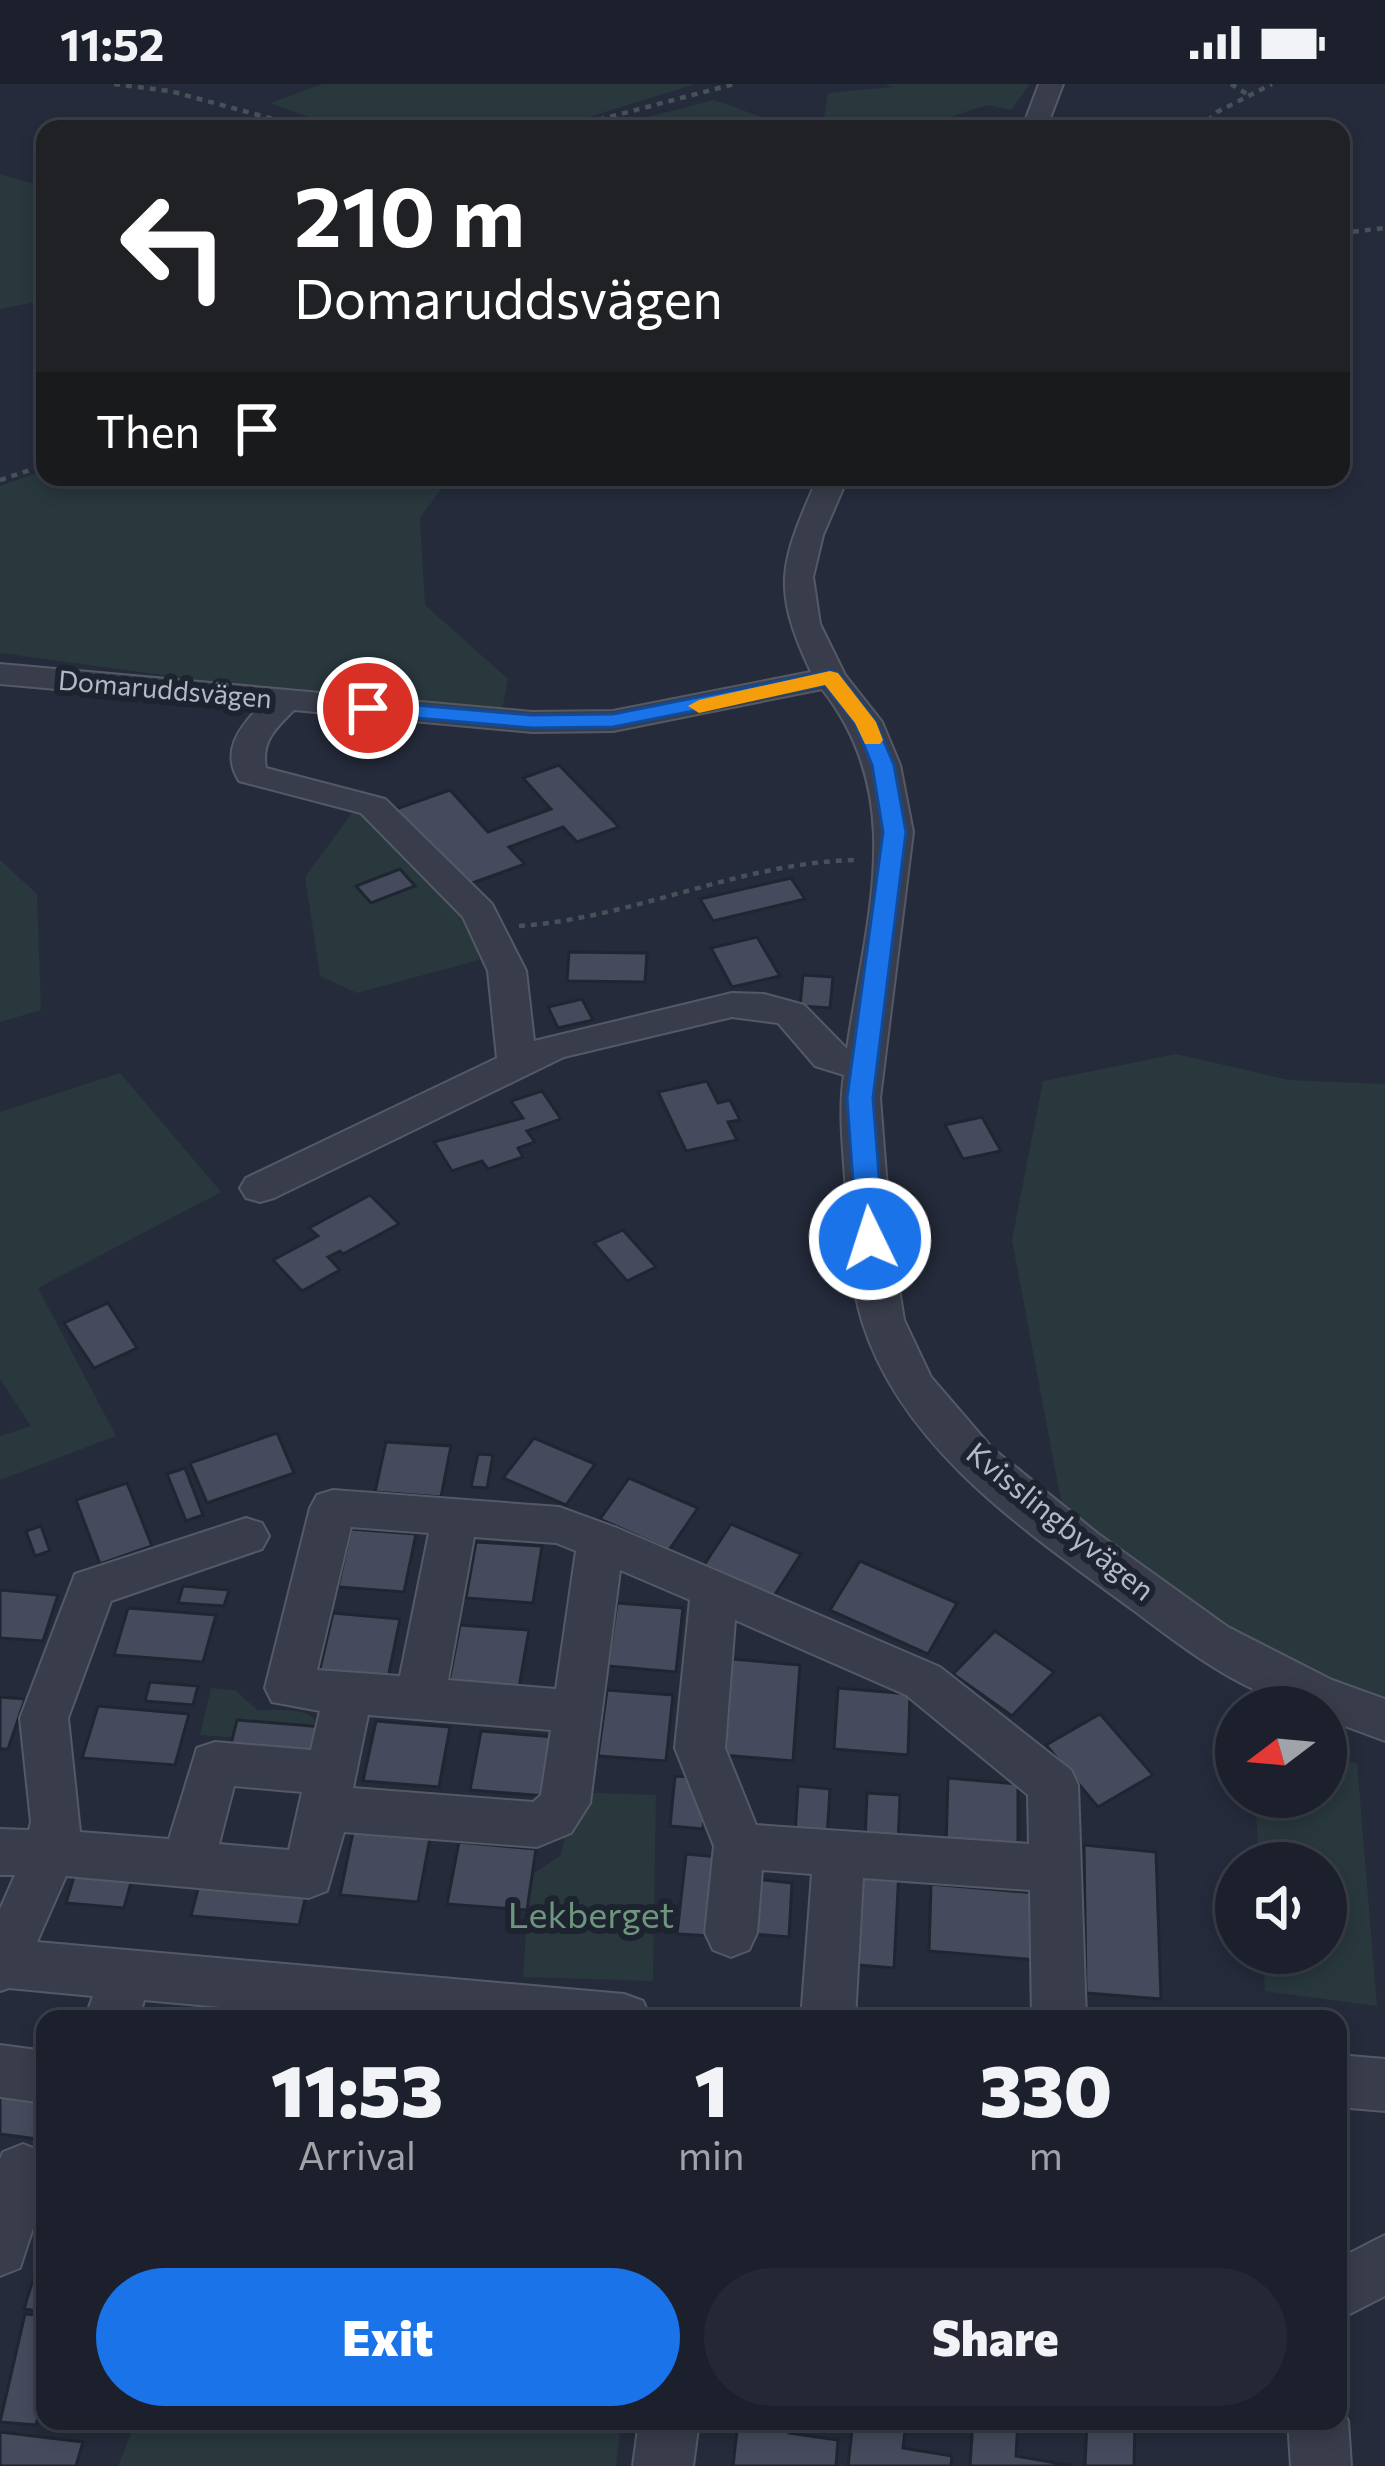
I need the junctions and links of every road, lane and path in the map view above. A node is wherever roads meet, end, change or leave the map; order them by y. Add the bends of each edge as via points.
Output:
1 (114, 84) edge
2 (734, 84) edge
3 (1051, 84) edge
4 (1232, 84) edge
5 (1272, 84) edge
6 (1250, 96) junction
7 (277, 120) edge
8 (598, 120) edge
9 (1037, 120) edge
10 (1209, 120) edge
11 (1385, 228) edge
12 (1350, 232) edge
13 (36, 468) edge
14 (0, 480) edge
15 (829, 486) edge
16 (0, 674) edge
17 (830, 678) junction
18 (285, 701) junction
19 (891, 862) junction
20 (487, 928) junction
21 (517, 1063) junction
22 (863, 1066) junction
23 (260, 1188) dead end
24 (455, 1518) junction
25 (246, 1536) dead end
26 (601, 1541) junction
27 (714, 1590) junction
28 (349, 1693) junction
29 (420, 1698) junction
30 (574, 1711) junction
31 (1385, 1720) edge
32 (327, 1790) junction
33 (739, 1846) junction
34 (0, 1852) edge
35 (51, 1852) junction
36 (839, 1854) junction
37 (188, 1864) junction
38 (1055, 1869) junction
39 (731, 1933) dead end
40 (0, 1964) edge
41 (119, 1996) edge
42 (425, 2010) edge
43 (829, 2010) edge
44 (1058, 2010) edge
45 (0, 2072) edge
46 (36, 2077) edge
47 (1347, 2082) edge
48 (1385, 2086) edge
49 (22, 2171) edge
50 (0, 2248) edge
51 (1385, 2264) edge
52 (1347, 2286) edge
53 (668, 2430) edge
54 (1319, 2430) edge
55 (663, 2466) edge
56 (1321, 2466) edge

1 - 7 path
2 - 8 path
3 - 9 street
4 - 6 path
5 - 6 path
6 - 10 path
11 - 12 path
13 - 14 path
15 - 17 street, Kvisslingbyvägen via 797,577 804,624
16 - 18 street, Domaruddsvägen
17 - 18 street, Domaruddsvägen via 613,721
17 - 19 street, Kvisslingbyvägen via 865,722 883,765 895,832
18 - 20 street via 250,734 251,774 373,806
19 - 20 path via 824,858 615,914
19 - 22 street, Kvisslingbyvägen
20 - 21 street via 507,971
21 - 22 street via 732,1005 790,1014 829,1057
21 - 23 street
22 - 31 street, Kvisslingbyvägen via 870,1239 883,1319 913,1386 976,1460 1211,1641
24 - 26 street via 559,1526
24 - 28 street via 333,1508 289,1688
24 - 29 street
25 - 35 street via 92,1588 44,1718 56,1822
26 - 27 street
26 - 30 street
27 - 33 street via 700,1748
27 - 38 street via 923,1681 1053,1785
28 - 29 street
28 - 32 street
29 - 30 street
30 - 32 street via 565,1803 537,1825
32 - 37 street via 309,1875
32 - 37 street via 215,1763
33 - 36 street
33 - 39 street
34 - 35 street
35 - 37 street
35 - 40 street
36 - 38 street
36 - 43 street
38 - 44 street
40 - 41 street
41 - 42 street
45 - 46 street
47 - 48 street
49 - 50 street
51 - 52 street
53 - 55 street
54 - 56 street

